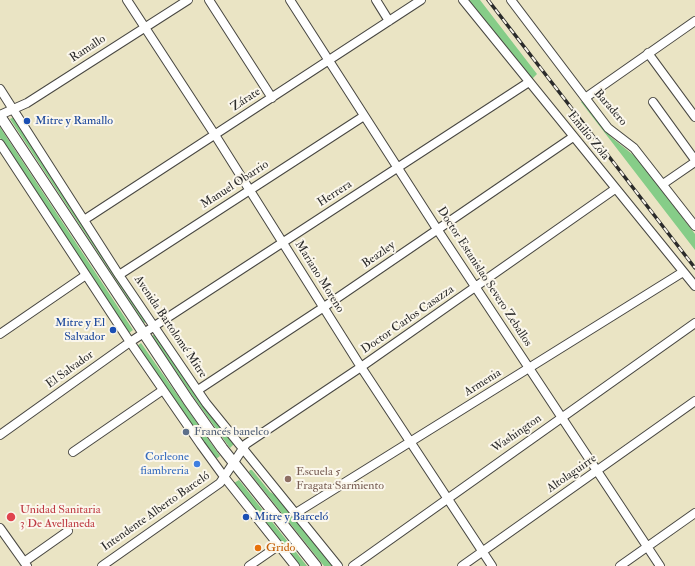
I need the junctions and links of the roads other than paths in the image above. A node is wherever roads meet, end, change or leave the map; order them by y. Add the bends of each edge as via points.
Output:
1 (127, 0) edge
2 (188, 0) edge
3 (209, 0) edge
4 (290, 0) edge
5 (376, 0) edge
6 (421, 0) edge
7 (463, 0) edge
8 (515, 1) edge
9 (389, 21) junction
10 (695, 21) edge
11 (145, 28) junction
12 (648, 53) junction
13 (328, 61) junction
14 (529, 82) junction
15 (0, 89) edge
16 (272, 98) junction
17 (585, 98) junction
18 (653, 102) dead end
19 (14, 110) junction
20 (0, 115) edge
21 (364, 116) junction
22 (695, 117) edge
23 (215, 135) junction
24 (573, 137) junction
25 (0, 144) edge
26 (695, 161) edge
27 (398, 167) junction
28 (662, 184) junction
29 (249, 189) junction
30 (615, 189) junction
31 (84, 220) junction
32 (695, 226) edge
33 (437, 229) junction
34 (283, 243) junction
35 (683, 272) junction
36 (119, 274) junction
37 (86, 275) junction
38 (695, 286) edge
39 (475, 287) junction
40 (324, 307) junction
41 (695, 323) edge
42 (155, 326) junction
43 (0, 334) edge
44 (143, 334) junction
45 (130, 342) junction
46 (361, 367) junction
47 (530, 368) junction
48 (163, 390) junction
49 (198, 390) junction
50 (695, 401) edge
51 (561, 418) junction
52 (0, 435) edge
53 (411, 442) junction
54 (242, 448) junction
55 (73, 452) dead end
56 (234, 463) junction
57 (596, 471) junction
58 (224, 478) junction
59 (447, 498) junction
60 (296, 513) junction
61 (695, 513) edge
62 (68, 531) dead end
63 (1, 533) edge
64 (278, 546) junction
65 (647, 547) junction
66 (482, 551) junction
67 (25, 564) edge
68 (102, 566) edge
69 (249, 566) edge
70 (295, 566) edge
71 (316, 566) edge
72 (338, 566) edge
73 (353, 566) edge
74 (462, 566) edge
75 (492, 566) edge
76 (620, 566) edge
77 (660, 566) edge

1 - 11 street, Mariano Moreno
2 - 11 street, Ramallo
3 - 16 street
4 - 13 street, Doctor Estanislao Severo Zeballos
5 - 9 street
6 - 9 street, Zárate
7 - 14 street, Emilio Zola
8 - 17 street, Baradero
9 - 13 street, Zárate
10 - 12 street
11 - 19 street, Ramallo
11 - 23 street, Mariano Moreno
12 - 17 street
12 - 22 street
13 - 16 street, Zárate
13 - 21 street, Doctor Estanislao Severo Zeballos
14 - 24 street, Emilio Zola
14 - 27 street, Herrera
15 - 19 street, Avenida Bartolomé Mitre
16 - 23 street, Zárate
17 - 28 street, Baradero via 608,128 634,148
18 - 26 street
19 - 20 street, Ramallo
19 - 31 street, Avenida Bartolomé Mitre
20 - 44 main road
21 - 27 street, Doctor Estanislao Severo Zeballos
21 - 29 street, Manuel Obarrio
23 - 29 street, Mariano Moreno
23 - 31 street, Zárate
24 - 30 street, Emilio Zola
24 - 33 street, Beazley
25 - 37 street
26 - 28 street
27 - 33 street, Doctor Estanislao Severo Zeballos
27 - 34 street, Herrera
28 - 32 street, Baradero
29 - 34 street, Mariano Moreno
29 - 36 street, Manuel Obarrio
30 - 35 street, Emilio Zola
30 - 39 street, Doctor Carlos Casazza
31 - 36 street, Avenida Bartolomé Mitre
33 - 39 street, Doctor Estanislao Severo Zeballos
33 - 40 street, Beazley
34 - 40 street, Mariano Moreno
34 - 42 street, Herrera
35 - 38 street, Emilio Zola
35 - 47 street, Armenia
36 - 42 street, Avenida Bartolomé Mitre
37 - 43 street
37 - 45 street
39 - 46 street, Doctor Carlos Casazza
39 - 47 street, Doctor Estanislao Severo Zeballos
40 - 46 street, Mariano Moreno
40 - 49 street, Beazley
41 - 51 street, Washington
42 - 44 street, El Salvador
42 - 49 street, Avenida Bartolomé Mitre
44 - 45 street, El Salvador
44 - 56 main road
45 - 48 street
45 - 52 street, El Salvador
46 - 53 street, Mariano Moreno
46 - 54 street, Doctor Carlos Casazza
47 - 51 street, Doctor Estanislao Severo Zeballos
47 - 53 street, Armenia
48 - 55 street
48 - 58 street
49 - 54 street, Avenida Bartolomé Mitre
50 - 57 street, Altolaguirre
51 - 57 street, Doctor Estanislao Severo Zeballos
51 - 59 street, Washington
53 - 59 street, Mariano Moreno
53 - 60 street, Armenia
54 - 56 street, Doctor Carlos Casazza
54 - 60 street, Avenida Bartolomé Mitre
56 - 58 street, Doctor Carlos Casazza
56 - 71 main road
57 - 65 street, Doctor Estanislao Severo Zeballos
57 - 66 street, Altolaguirre
58 - 64 street
58 - 68 street, Intendente Alberto Barceló
59 - 66 street, Mariano Moreno
59 - 73 street, Washington
60 - 72 street, Avenida Bartolomé Mitre
61 - 65 street
62 - 67 street
63 - 67 street
64 - 69 street
64 - 70 street
65 - 76 street
65 - 77 street, Doctor Estanislao Severo Zeballos
66 - 74 street, Altolaguirre
66 - 75 street, Mariano Moreno

